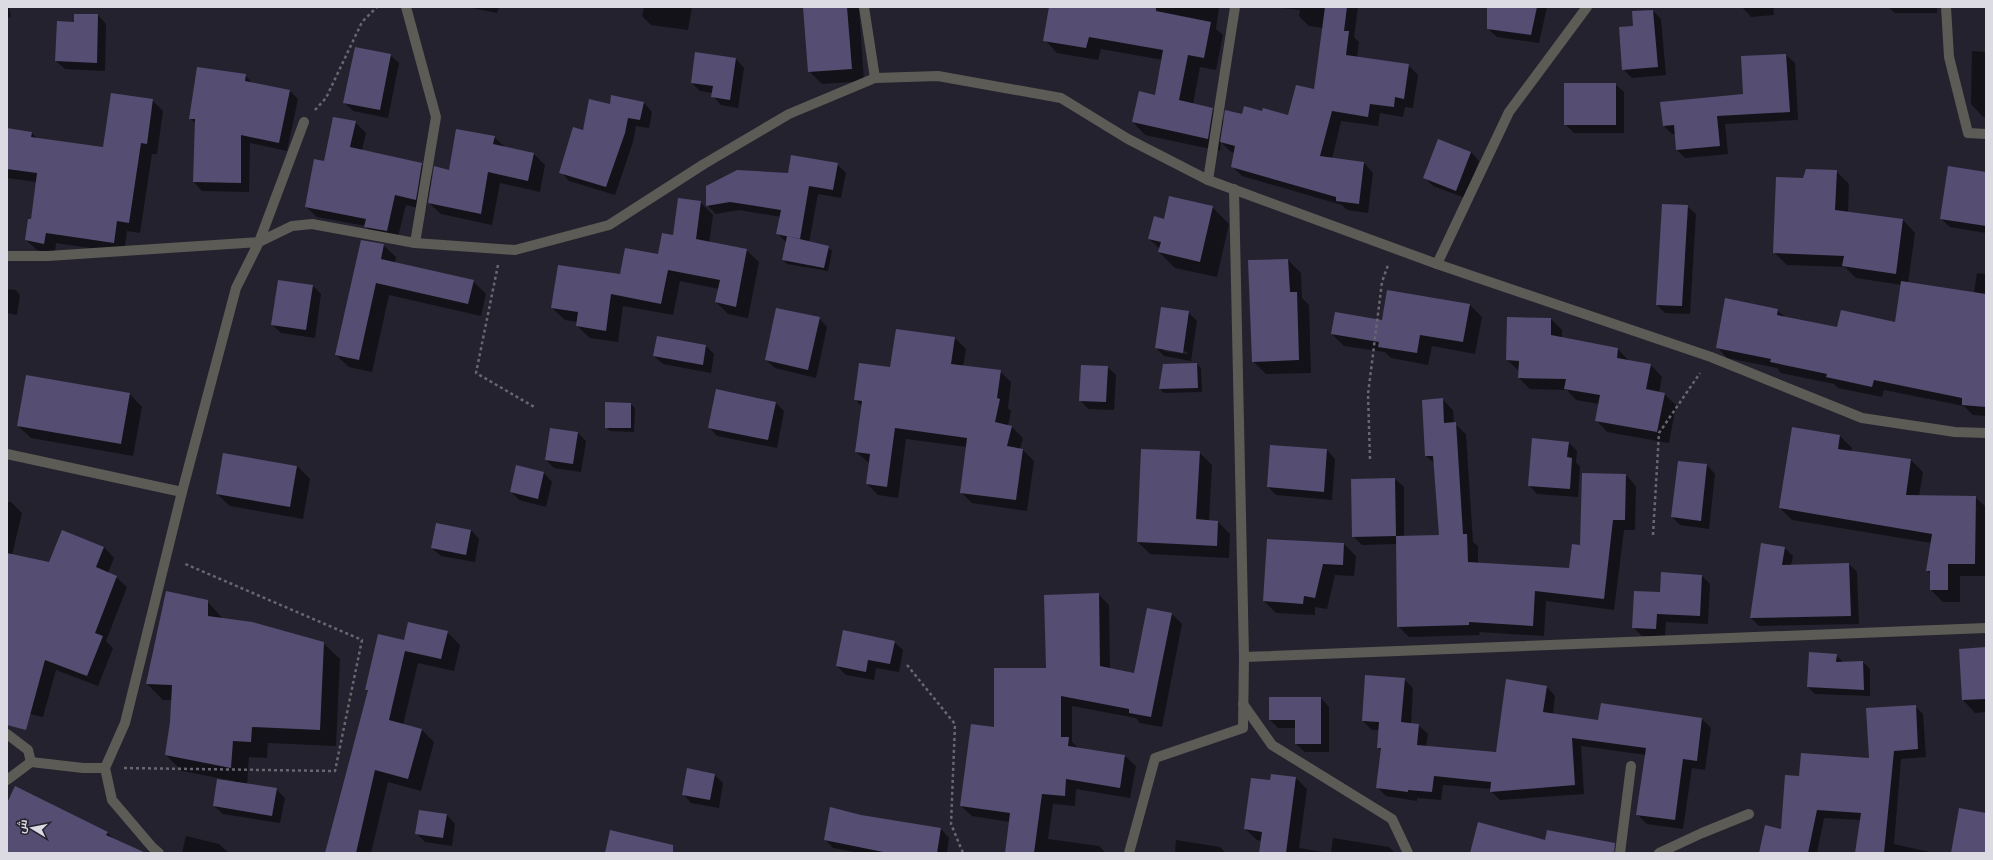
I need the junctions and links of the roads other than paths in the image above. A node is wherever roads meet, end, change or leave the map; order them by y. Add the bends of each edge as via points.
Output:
1 (406, 7) edge
2 (864, 7) edge
3 (1235, 7) edge
4 (1587, 7) edge
5 (1946, 7) edge
6 (875, 78) junction
7 (304, 122) road end
8 (1986, 134) edge
9 (1208, 180) junction
10 (1234, 190) junction
11 (259, 242) junction
12 (415, 243) junction
13 (7, 256) edge
14 (1436, 264) junction
15 (1986, 433) edge
16 (7, 454) edge
17 (182, 492) junction
18 (1986, 628) edge
19 (1244, 657) junction
20 (1243, 704) junction
21 (7, 734) edge
22 (31, 762) junction
23 (1631, 766) dead end
24 (105, 768) junction
25 (7, 780) edge
26 (1749, 814) dead end
27 (159, 853) edge
28 (1129, 853) edge
29 (1408, 853) edge
30 (1620, 853) edge
31 (1660, 853) edge

1 - 12 street via 436,117
2 - 6 street
3 - 9 street
4 - 14 street via 1509,112
5 - 8 street via 1949,57 1968,133
6 - 9 street via 938,76 1061,98 1128,139
6 - 12 street via 789,114 704,164 609,225 515,250
7 - 11 street
9 - 10 street
10 - 14 street
10 - 19 street
11 - 12 street via 292,226 312,224
11 - 13 street via 48,256
11 - 17 street via 236,288
14 - 15 street via 1711,357 1862,418 1955,432
16 - 17 street
17 - 24 street via 125,723
18 - 19 street
19 - 20 street
20 - 28 street via 1243,728 1155,758
20 - 29 street via 1272,745 1392,819
21 - 22 street via 28,750
22 - 24 street
22 - 25 street
23 - 30 street
24 - 27 street via 112,800
26 - 31 street

